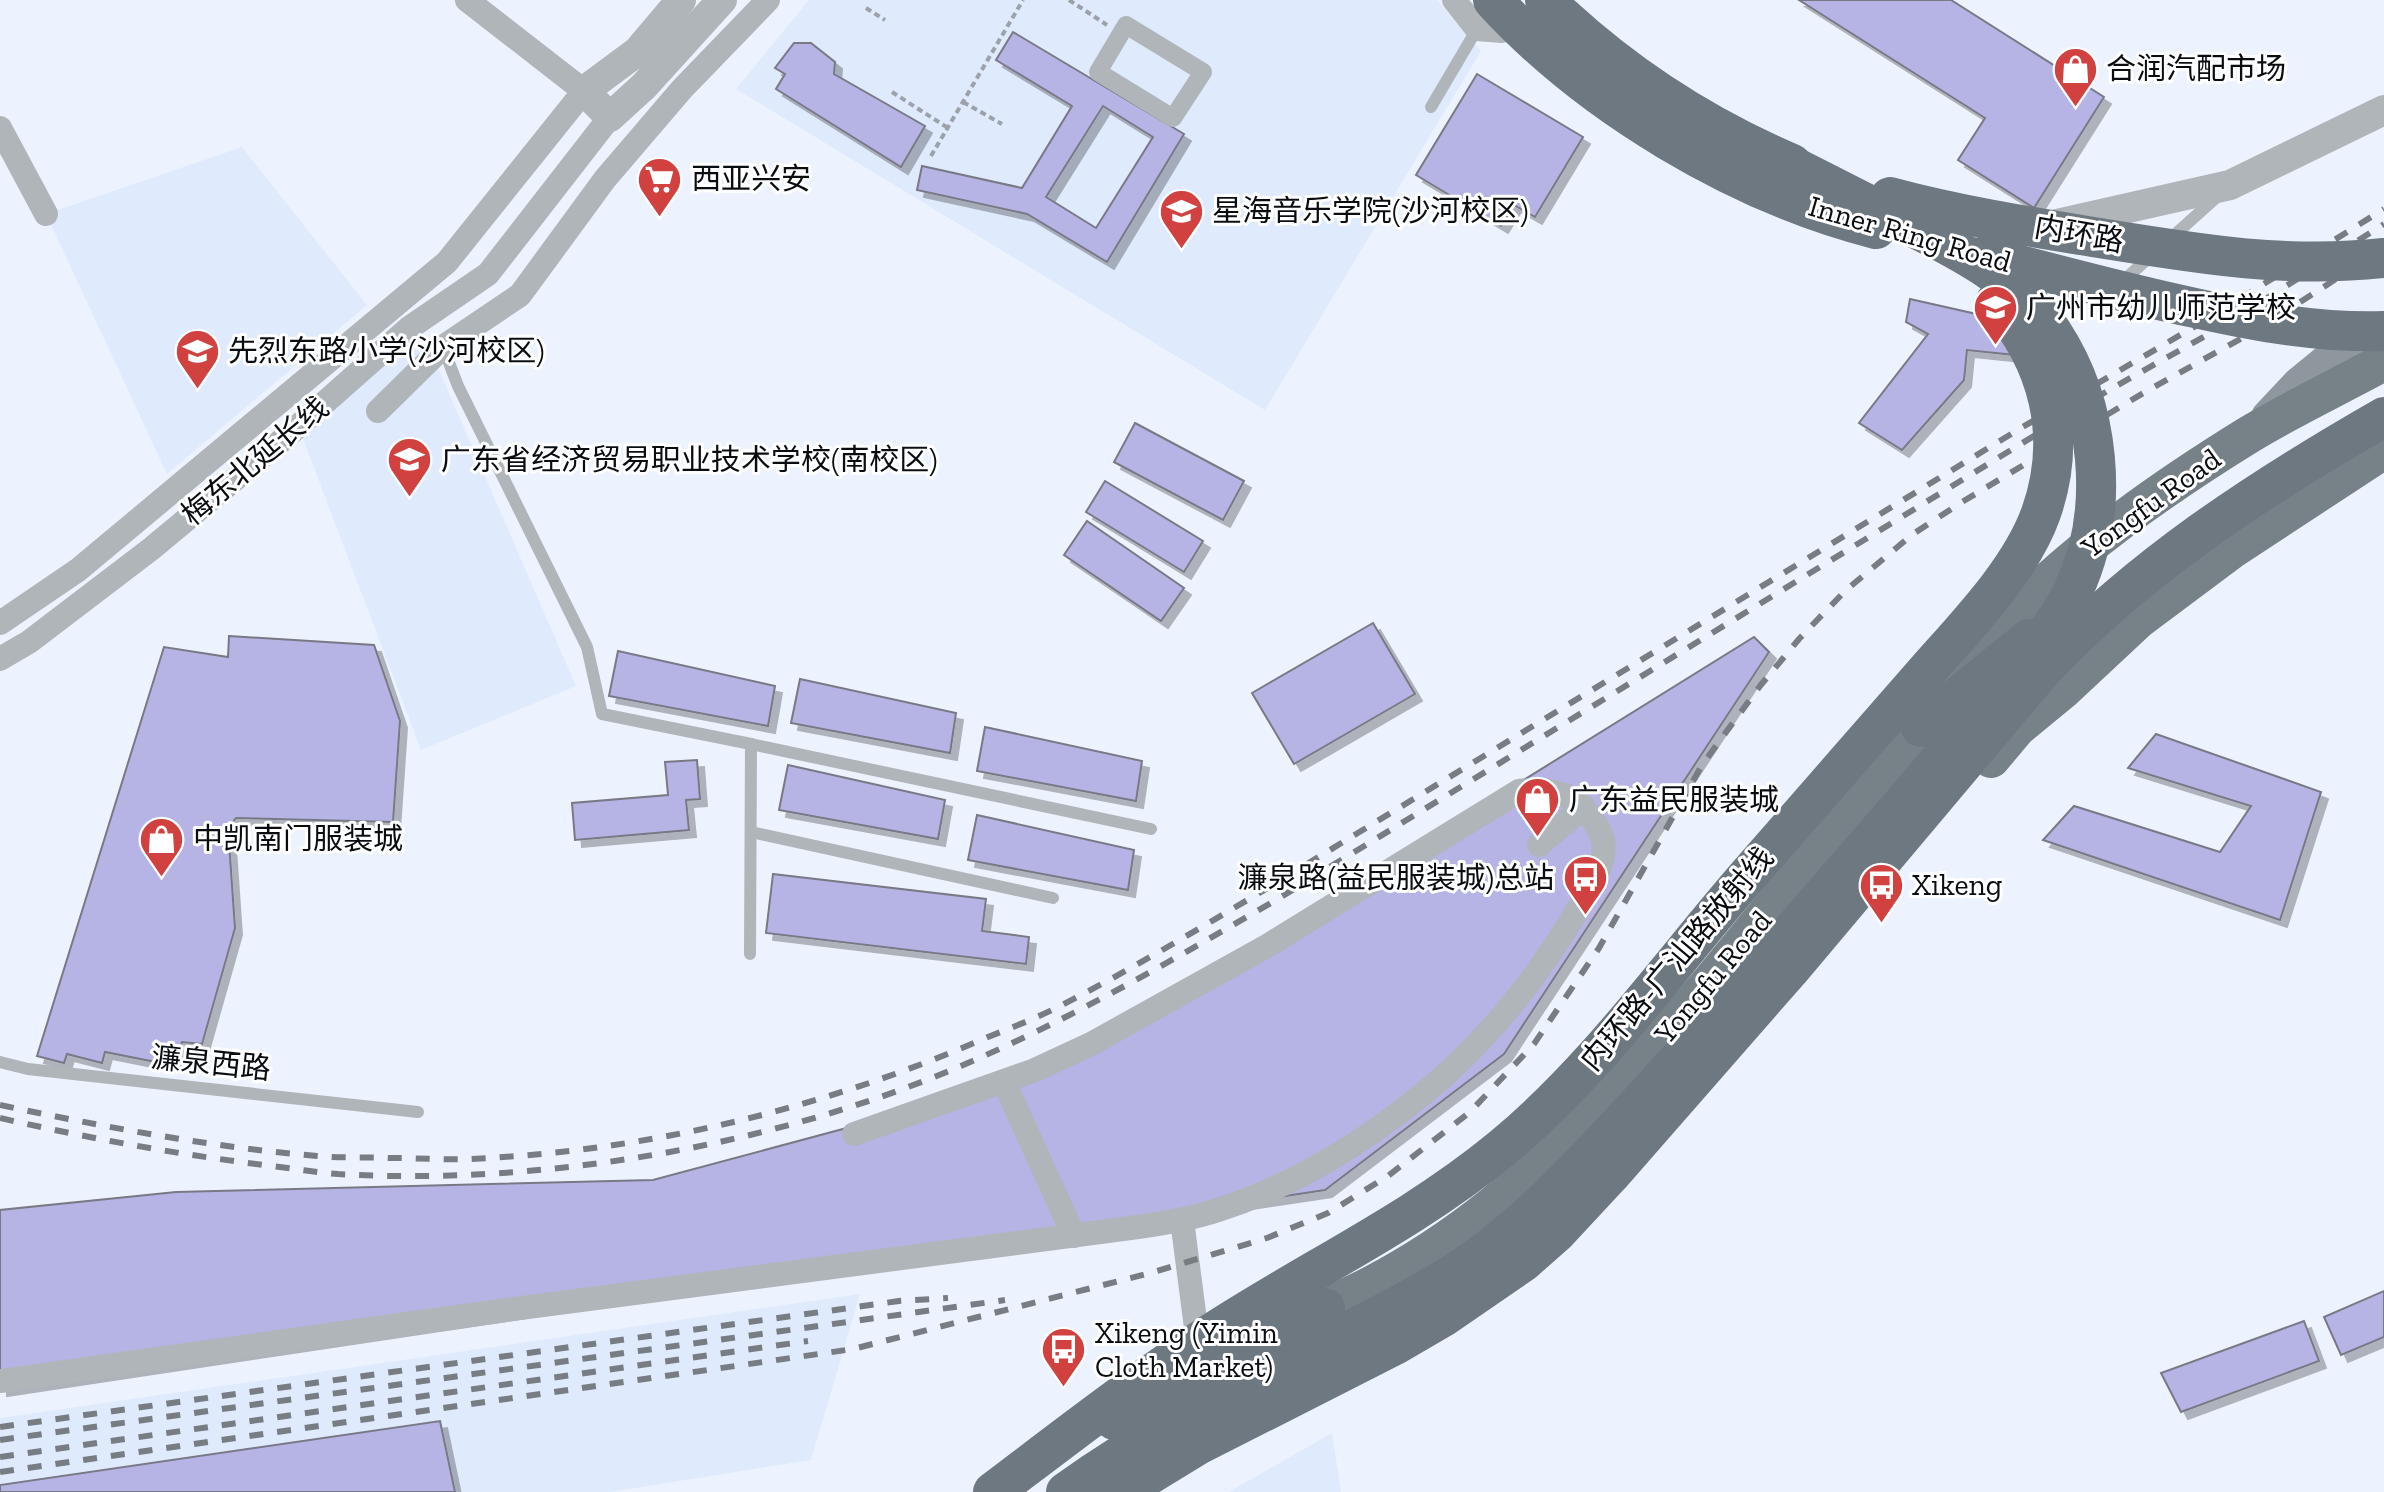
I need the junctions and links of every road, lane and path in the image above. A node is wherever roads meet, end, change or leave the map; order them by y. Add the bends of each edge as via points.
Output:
1 (467, 0) edge
2 (681, 0) edge
3 (722, 0) edge
4 (768, 0) edge
5 (1023, 0) edge
6 (1069, 0) edge
7 (1454, 0) edge
8 (1545, 0) edge
9 (866, 8) dead end
10 (1487, 15) edge
11 (885, 20) dead end
12 (1121, 34) junction
13 (584, 91) junction
14 (892, 92) dead end
15 (963, 102) junction
16 (1431, 107) dead end
17 (2384, 110) edge
18 (610, 117) junction
19 (1002, 124) dead end
20 (0, 128) edge
21 (948, 128) junction
22 (1769, 154) junction
23 (931, 156) dead end
24 (2230, 185) junction
25 (46, 214) dead end
26 (1855, 224) junction
27 (2384, 258) edge
28 (488, 274) junction
29 (520, 295) junction
30 (2101, 300) dead end
31 (2384, 329) edge
32 (443, 347) junction
33 (2384, 362) edge
34 (2384, 393) edge
35 (281, 401) junction
36 (378, 411) dead end
37 (2384, 417) edge
38 (302, 423) junction
39 (2252, 433) junction
40 (2384, 450) edge
41 (0, 623) edge
42 (0, 659) edge
43 (1921, 727) junction
44 (751, 744) junction
45 (1584, 807) junction
46 (1151, 829) dead end
47 (751, 832) junction
48 (1539, 845) dead end
49 (1053, 898) dead end
50 (750, 954) dead end
51 (0, 1062) edge
52 (1004, 1082) junction
53 (418, 1112) dead end
54 (854, 1134) dead end
55 (1182, 1220) junction
56 (1074, 1236) junction
57 (1325, 1308) junction
58 (1198, 1343) junction
59 (0, 1381) edge
60 (969, 1492) edge
61 (993, 1492) edge
62 (1003, 1492) edge
63 (1066, 1492) edge
64 (1121, 1492) edge
65 (1155, 1492) edge

1 - 13 street
2 - 13 street, 梅东北延长线 via 638,51
3 - 18 street, 梅东北延长线
4 - 29 street via 605,179
5 - 15 path
6 - 12 path
7 - 10 street
8 - 22 highway, 内环路, bridge via 1665,97
9 - 11 path
10 - 16 lane
10 - 24 street via 1593,105 1713,176 1833,223 1991,239
10 - 26 highway, Inner Ring Road, bridge via 1536,42 1650,130 1770,191
12 - 12 street via 1098,72 1173,118 1203,72 1126,25
13 - 18 street
13 - 35 street, 梅东北延长线 via 447,262
14 - 21 path
15 - 19 path
15 - 21 path
17 - 24 street
18 - 28 street, 梅东北延长线
20 - 25 street
21 - 23 path
22 - 27 highway, 内环路, bridge via 1889,197 2047,229 2224,258 2322,263
22 - 63 highway, bridge via 1989,269 2016,289 2053,333 2087,409 2095,466 2092,531 2074,590 2034,648 1778,947 1592,1154 1503,1237 1416,1296 1164,1427
24 - 30 lane
26 - 31 highway, Inner Ring Road, bridge via 2246,319 2325,331
26 - 61 highway, 内环路-广汕路放射线, bridge via 1903,239 1965,272 2011,319 2039,370 2050,410 2050,483 2027,546 2009,573 1534,1121 1428,1203 1182,1353
28 - 29 street
28 - 38 street, 梅东北延长线 via 409,328
29 - 32 street
31 - 39 main road via 2332,357
32 - 36 street
32 - 44 lane via 587,647 602,714
33 - 39 main road, Yongfu Road
34 - 43 highway via 2098,584
35 - 38 street
35 - 41 street, 梅东北延长线 via 78,570
37 - 64 highway via 2197,534 2078,632 1671,1107 1523,1262 1395,1345 1209,1439
38 - 42 street, 梅东北延长线 via 151,549
39 - 43 main road, Yongfu Road via 2157,493 2038,588
40 - 65 main road via 2233,549 2138,620 2017,728 1792,994 1570,1243 1525,1282 1435,1341
43 - 57 main road, Yongfu Road via 1663,1037 1565,1142 1480,1217 1386,1277
44 - 46 lane
44 - 47 lane
45 - 48 street
45 - 52 street via 1542,789 1519,791 1253,953 1091,1044
45 - 55 street via 1603,837 1597,873 1552,949 1492,1028 1422,1095 1328,1161 1268,1191
47 - 49 lane
47 - 50 lane
51 - 53 lane, 濂泉西路
52 - 54 street
52 - 56 street
55 - 56 street
55 - 58 street
56 - 59 street
57 - 58 main road, Yongfu Road
57 - 62 highway via 1166,1389
58 - 60 main road, Yongfu Road via 1145,1366

